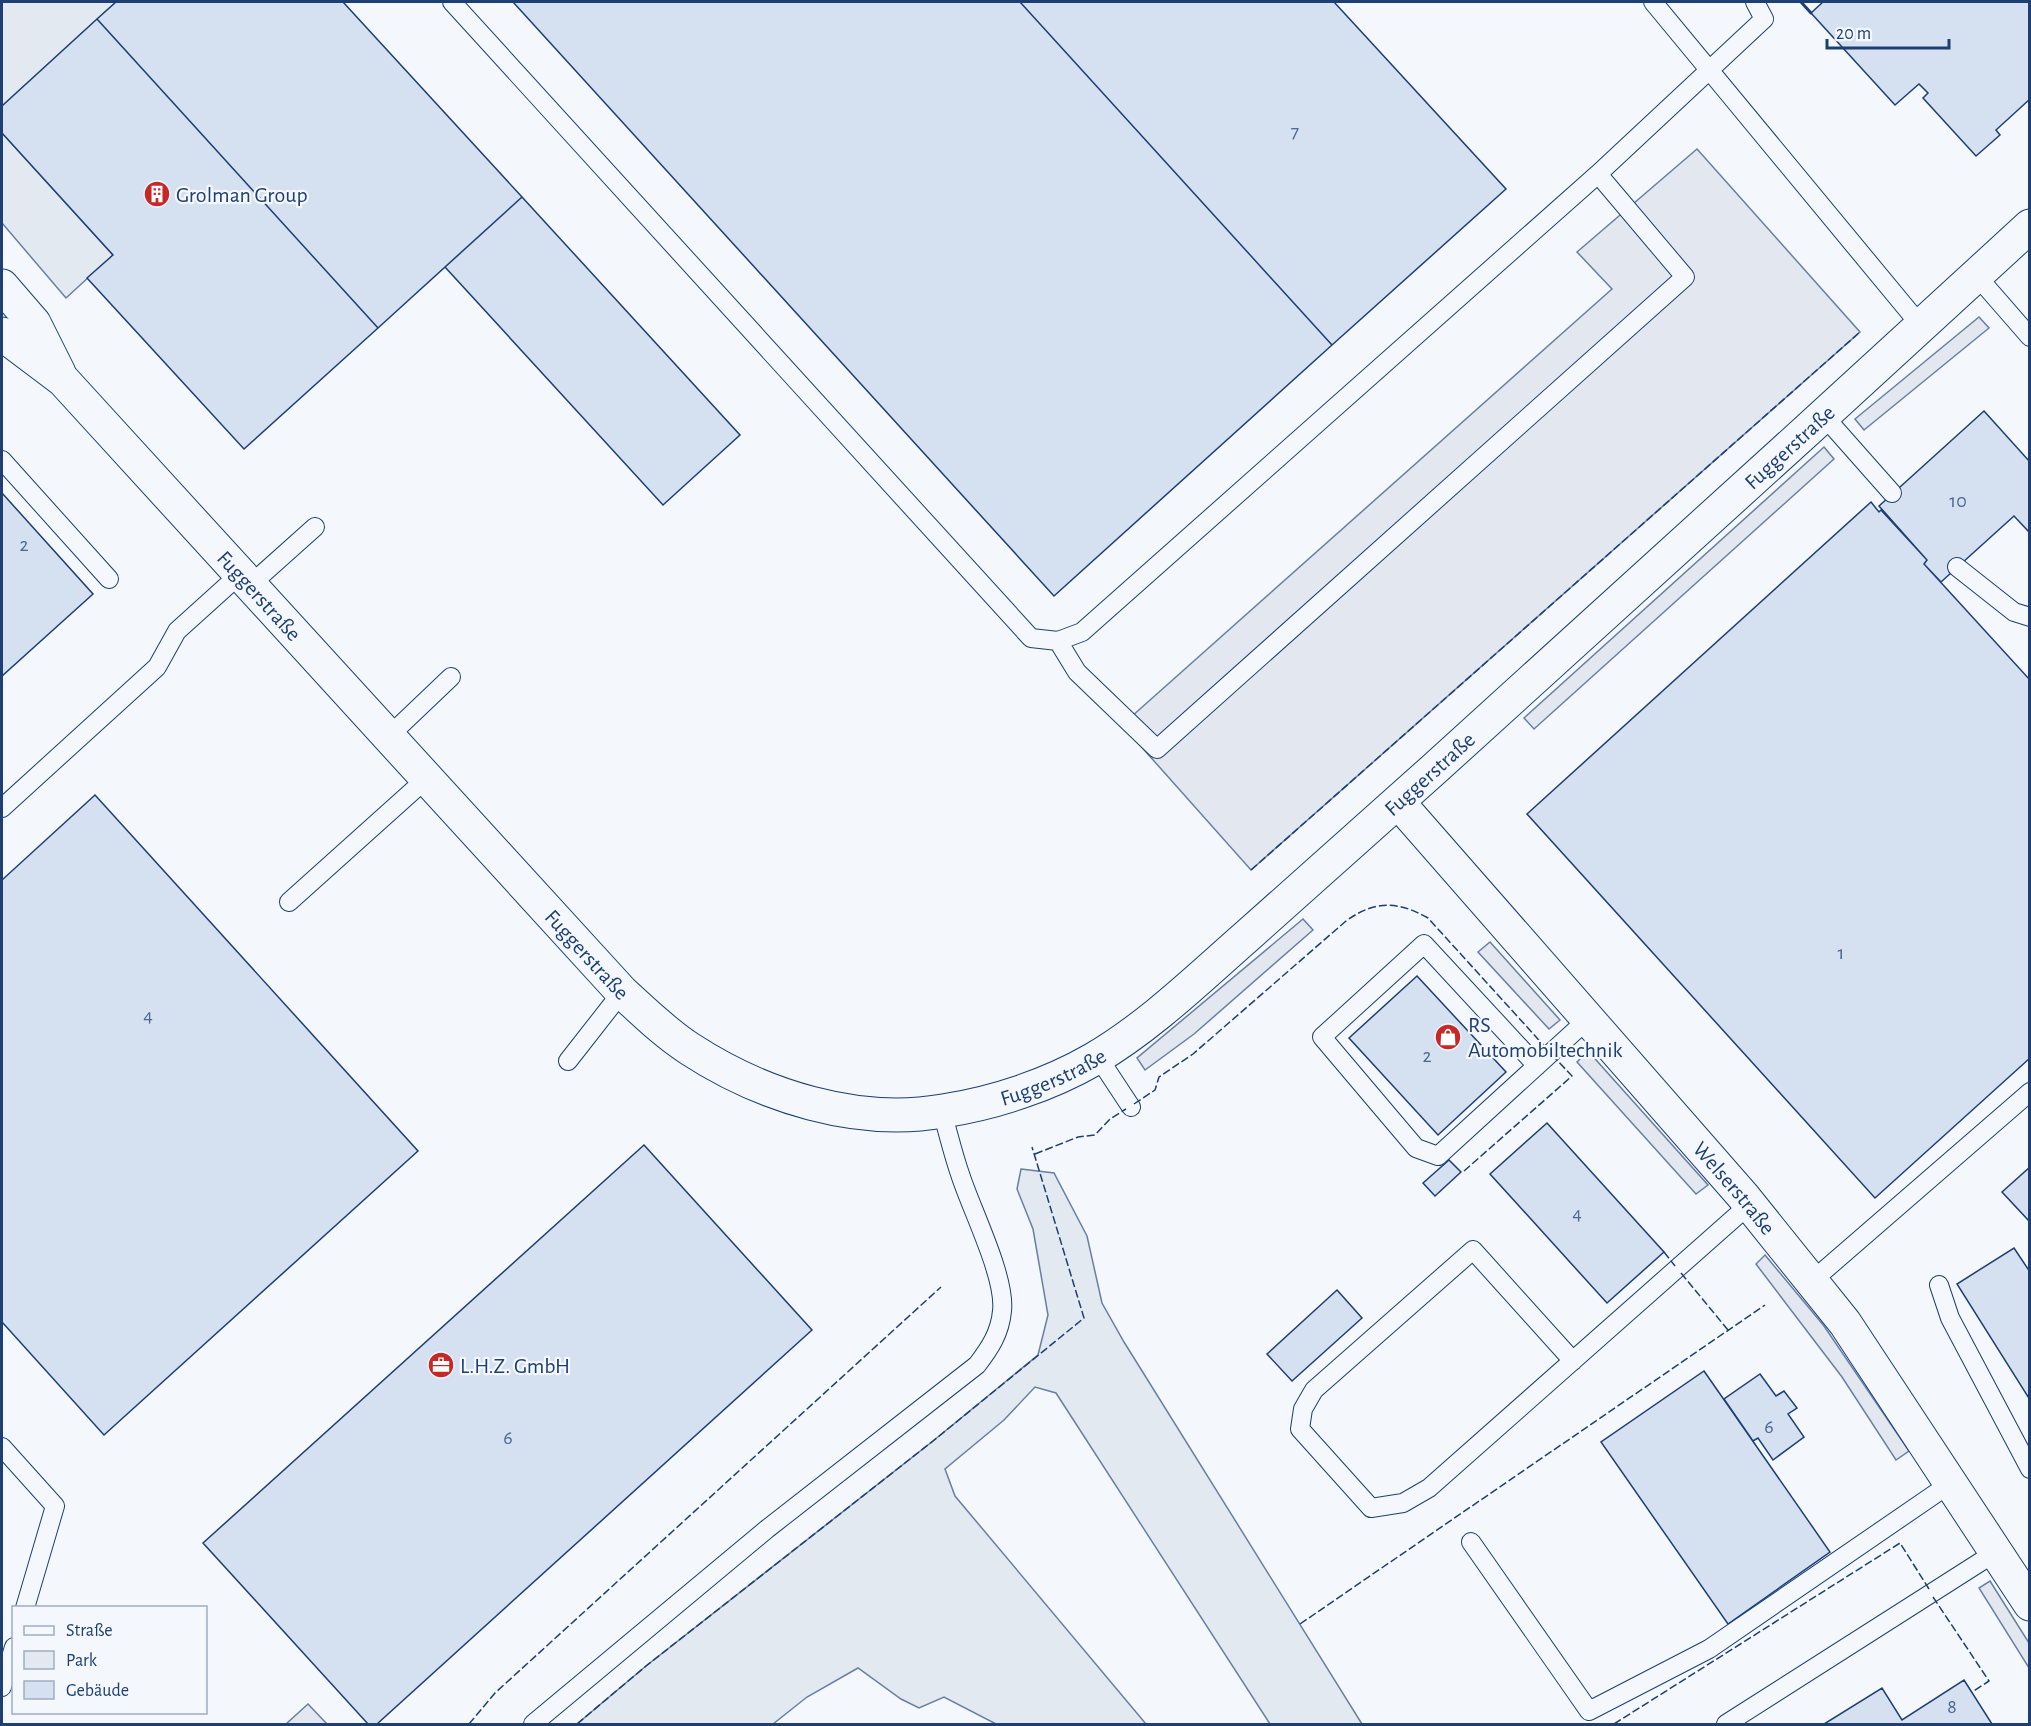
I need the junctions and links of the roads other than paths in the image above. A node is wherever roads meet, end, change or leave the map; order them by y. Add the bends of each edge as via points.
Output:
1 (452, 2) edge
2 (1653, 2) edge
3 (1755, 2) edge
4 (1710, 72) junction
5 (1598, 174) junction
6 (2030, 226) edge
7 (1976, 275) junction
8 (2, 286) edge
9 (1921, 326) junction
10 (2, 334) edge
11 (2030, 337) edge
12 (63, 380) junction
13 (1823, 415) junction
14 (2, 460) edge
15 (1892, 494) dead end
16 (315, 527) dead end
17 (1957, 567) dead end
18 (110, 579) dead end
19 (244, 580) junction
20 (2030, 617) edge
21 (1058, 641) junction
22 (451, 677) dead end
23 (388, 737) junction
24 (426, 778) junction
25 (1398, 802) junction
26 (2, 808) edge
27 (289, 902) dead end
28 (622, 992) junction
29 (1588, 1019) junction
30 (1098, 1057) junction
31 (568, 1061) dead end
32 (1537, 1066) junction
33 (2030, 1092) edge
34 (1131, 1107) dead end
35 (942, 1112) junction
36 (1750, 1204) junction
37 (1812, 1281) junction
38 (1939, 1285) dead end
39 (1573, 1361) junction
40 (2, 1447) edge
41 (2030, 1469) edge
42 (1951, 1483) junction
43 (1471, 1542) dead end
44 (1996, 1552) junction
45 (2030, 1605) edge
46 (26, 1606) edge
47 (12, 1654) edge
48 (2, 1687) edge
49 (533, 1725) edge
50 (1726, 1725) edge

1 - 21 lane via 1031,638
2 - 4 lane
3 - 4 lane via 1764,20
4 - 5 lane
4 - 9 lane
5 - 21 lane via 1082,632
5 - 21 lane via 1685,277 1157,749 1077,672
6 - 7 street, Fuggerstraße
7 - 9 street, Fuggerstraße
7 - 11 lane
8 - 12 street, Fuggerstraße via 34,323
9 - 13 street, Fuggerstraße
10 - 12 street, Fuggerstraße
12 - 19 street, Fuggerstraße
13 - 15 lane
13 - 25 street, Fuggerstraße
14 - 18 lane
16 - 19 lane
17 - 20 lane via 2014,612
19 - 23 street, Fuggerstraße
19 - 26 lane via 177,631 157,667
22 - 23 lane
23 - 24 street, Fuggerstraße
24 - 27 lane
24 - 28 street, Fuggerstraße
25 - 29 street, Welserstraße
25 - 30 street, Fuggerstraße via 1160,1014
28 - 31 lane
28 - 35 street, Fuggerstraße via 686,1047 752,1083 845,1110 890,1115
29 - 32 lane
29 - 36 street, Welserstraße
30 - 34 lane
30 - 35 street, Fuggerstraße via 1017,1093
32 - 32 lane via 1438,1156 1416,1148 1322,1036 1424,944
33 - 37 lane
35 - 49 lane via 959,1173 1001,1288 999,1330 990,1349 977,1365 767,1529
36 - 37 street, Welserstraße
36 - 39 lane
37 - 42 street, Welserstraße via 1845,1323
38 - 41 lane via 1950,1318
39 - 39 lane via 1429,1488 1403,1503 1371,1508 1300,1429 1303,1409 1314,1390 1473,1250
40 - 46 lane via 55,1506
42 - 43 lane via 1709,1649 1589,1711
42 - 44 street, Welserstraße
44 - 45 street, Welserstraße
44 - 50 lane
47 - 48 lane

